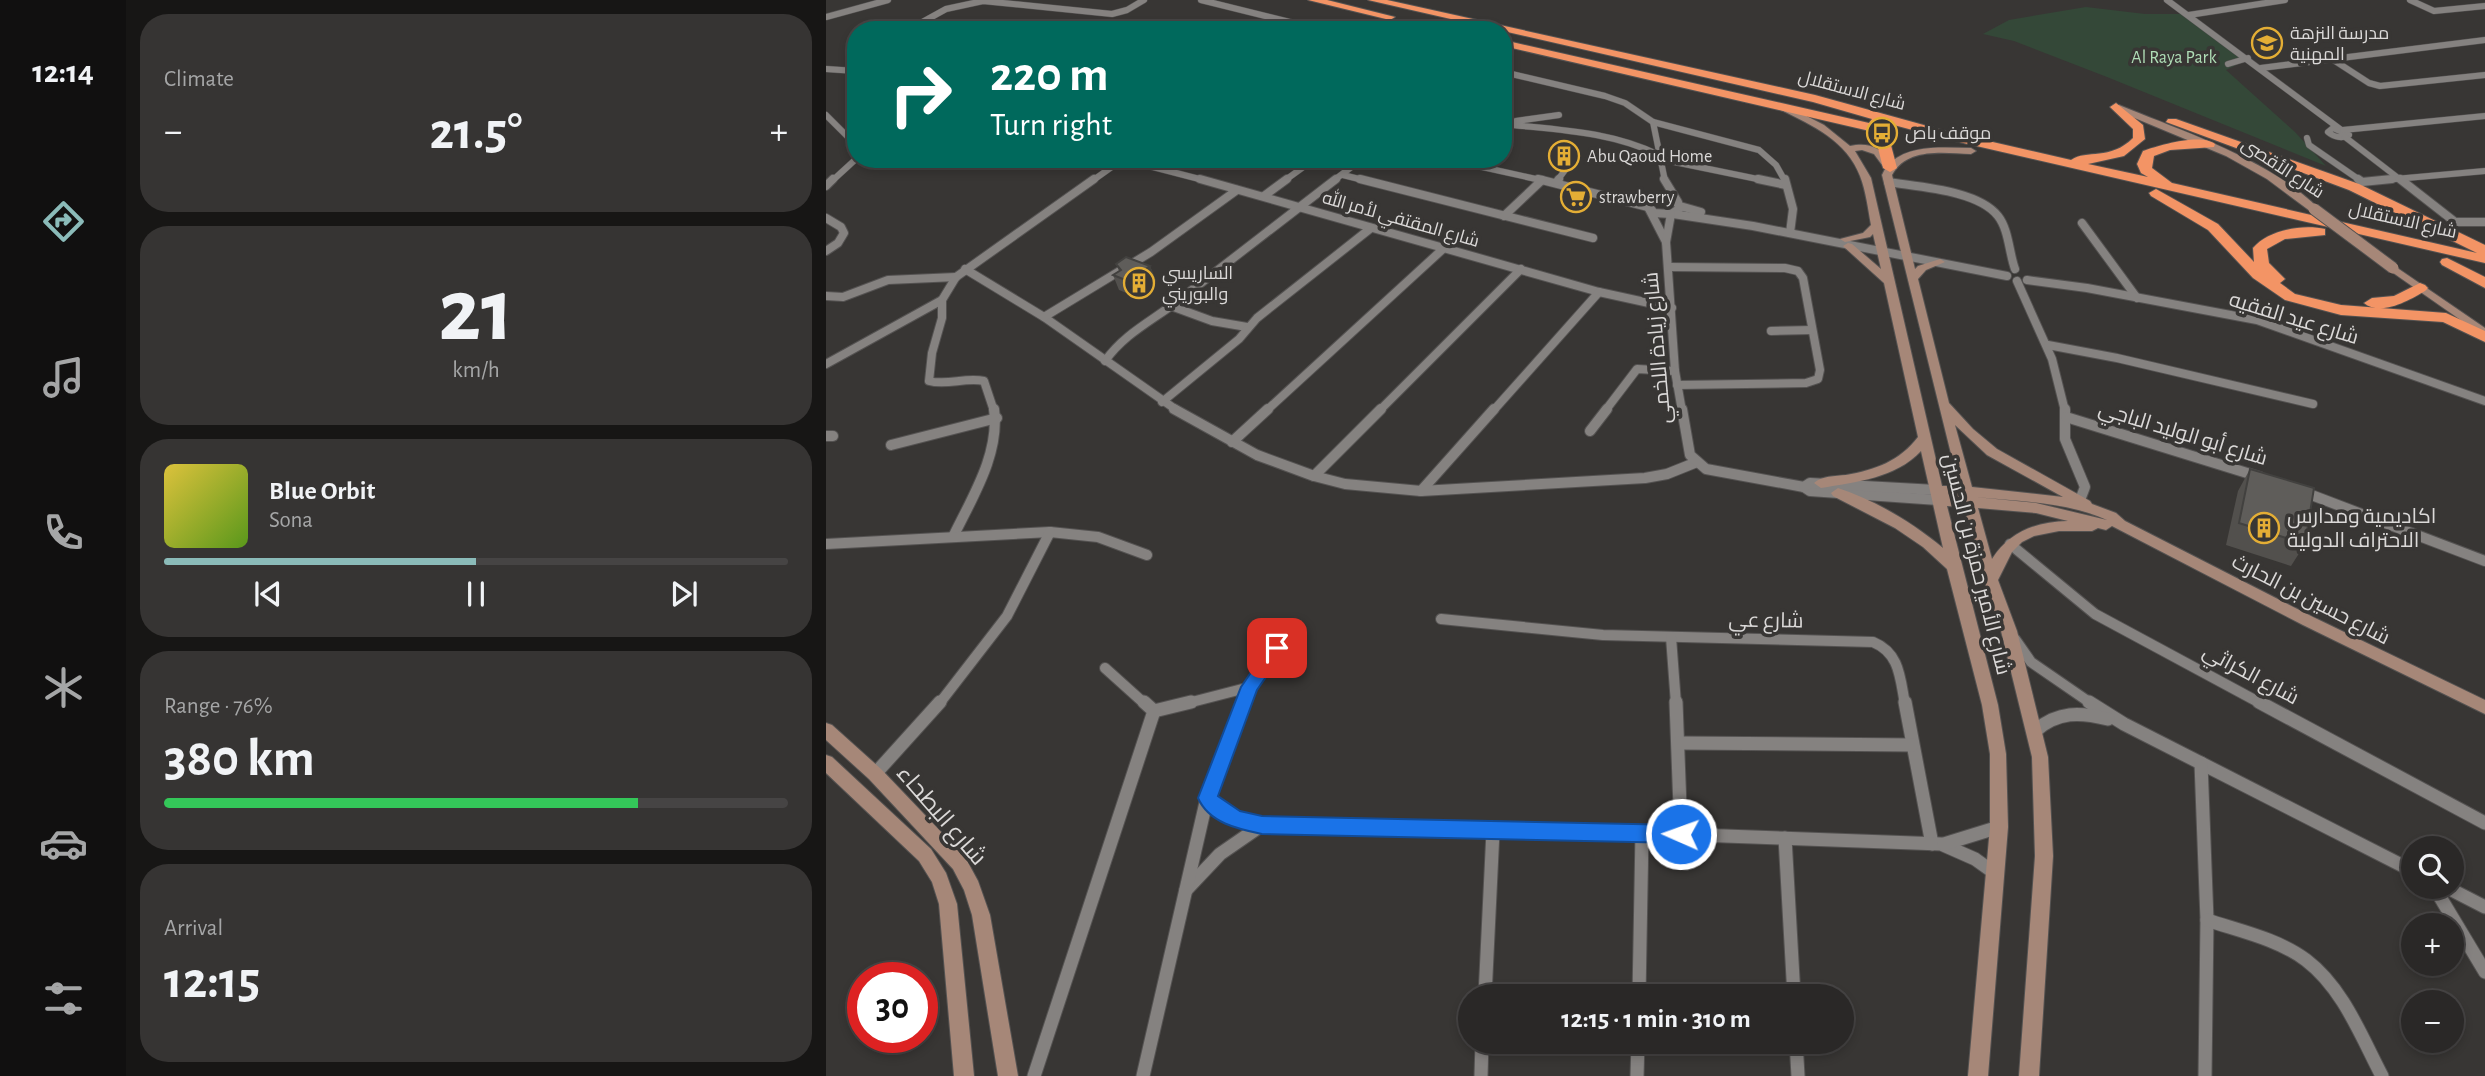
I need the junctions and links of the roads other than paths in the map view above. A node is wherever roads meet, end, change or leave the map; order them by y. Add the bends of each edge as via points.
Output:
1 (888, 0) edge
2 (1143, 0) edge
3 (1201, 0) edge
4 (1313, 0) edge
5 (1373, 0) edge
6 (2167, 0) edge
7 (2286, 0) edge
8 (2412, 1) edge
9 (2485, 6) edge
10 (2189, 15) junction
11 (826, 17) edge
12 (1404, 20) dead end
13 (924, 21) edge
14 (1286, 21) edge
15 (1466, 21) edge
16 (1512, 31) edge
17 (2485, 40) edge
18 (1512, 45) edge
19 (2248, 58) junction
20 (2332, 59) junction
21 (2228, 64) dead end
22 (2261, 68) junction
23 (826, 69) edge
24 (847, 70) edge
25 (1512, 74) edge
26 (2485, 75) edge
27 (1842, 106) junction
28 (2116, 107) joint
29 (1784, 108) junction
30 (1559, 114) dead end
31 (826, 116) edge
32 (2325, 118) junction
33 (2485, 119) edge
34 (1512, 122) edge
35 (1653, 122) junction
36 (2172, 122) joint
37 (1512, 124) edge
38 (2330, 129) junction
39 (1880, 130) junction
40 (2313, 134) junction
41 (2342, 134) junction
42 (847, 136) edge
43 (2208, 144) junction
44 (1849, 149) junction
45 (1971, 151) junction
46 (1659, 157) junction
47 (2055, 161) junction
48 (1571, 162) dead end
49 (847, 167) edge
50 (1110, 168) edge
51 (1156, 168) edge
52 (1302, 168) edge
53 (1351, 168) edge
54 (1488, 168) edge
55 (2485, 171) edge
56 (1343, 175) junction
57 (1889, 175) junction
58 (1663, 178) junction
59 (1542, 180) junction
60 (2399, 181) junction
61 (1556, 183) junction
62 (2293, 183) junction
63 (1786, 185) junction
64 (826, 186) edge
65 (2171, 188) junction
66 (1237, 190) junction
67 (2156, 193) junction
68 (1264, 196) junction
69 (1651, 204) junction
70 (1679, 204) junction
71 (1301, 208) junction
72 (1672, 214) junction
73 (1504, 216) junction
74 (826, 218) edge
75 (2485, 222) edge
76 (2082, 223) dead end
77 (1877, 225) junction
78 (1371, 228) junction
79 (1791, 231) junction
80 (2320, 232) junction
81 (2383, 235) junction
82 (1593, 238) dead end
83 (1666, 242) junction
84 (1847, 242) junction
85 (1444, 248) junction
86 (1883, 249) junction
87 (826, 251) edge
88 (2485, 251) edge
89 (1906, 253) junction
90 (2485, 259) edge
91 (1940, 262) junction
92 (2447, 262) junction
93 (1957, 263) junction
94 (1669, 267) junction
95 (2398, 267) junction
96 (965, 269) junction
97 (1521, 269) junction
98 (2485, 271) edge
99 (2011, 272) junction
100 (956, 277) junction
101 (1912, 279) junction
102 (2024, 279) junction
103 (1888, 281) junction
104 (2485, 284) edge
105 (2420, 288) junction
106 (1599, 292) junction
107 (826, 296) edge
108 (2137, 298) junction
109 (942, 300) junction
110 (1171, 306) junction
111 (1672, 308) junction
112 (1044, 317) junction
113 (2485, 322) edge
114 (1247, 327) junction
115 (1812, 330) junction
116 (1771, 331) dead end
117 (2485, 335) edge
118 (2048, 345) junction
119 (1105, 361) junction
120 (826, 364) edge
121 (1675, 371) junction
122 (1677, 385) junction
123 (1942, 400) junction
124 (2485, 401) edge
125 (1162, 402) junction
126 (2314, 404) dead end
127 (2066, 417) junction
128 (997, 418) junction
129 (1590, 431) dead end
130 (1924, 438) junction
131 (1232, 442) junction
132 (891, 446) dead end
133 (1697, 463) junction
134 (1314, 476) junction
135 (2266, 479) edge
136 (1821, 483) junction
137 (1804, 486) junction
138 (2292, 488) edge
139 (1421, 491) junction
140 (1838, 493) junction
141 (1937, 495) junction
142 (1970, 497) junction
143 (2086, 505) junction
144 (2117, 526) junction
145 (1050, 532) junction
146 (954, 535) junction
147 (826, 544) edge
148 (2010, 544) junction
149 (1147, 555) dead end
150 (2485, 561) edge
151 (1954, 567) junction
152 (1991, 580) junction
153 (1441, 618) dead end
154 (1291, 628) dead end
155 (2009, 631) junction
156 (1671, 637) junction
157 (1105, 668) dead end
158 (1250, 687) junction
159 (2485, 707) edge
160 (1154, 711) junction
161 (2124, 724) junction
162 (826, 730) edge
163 (2035, 731) junction
164 (1679, 743) junction
165 (1912, 745) junction
166 (826, 762) edge
167 (2201, 763) junction
168 (875, 775) junction
169 (1208, 798) junction
170 (2485, 823) edge
171 (1262, 825) junction
172 (1999, 827) junction
173 (1493, 831) junction
174 (1642, 832) junction
175 (1681, 834) junction
176 (1785, 838) junction
177 (1937, 844) junction
178 (2401, 865) edge
179 (1996, 874) junction
180 (1184, 892) junction
181 (2464, 897) edge
182 (2441, 899) edge
183 (2485, 908) edge
184 (2207, 920) junction
185 (2485, 972) edge
186 (1486, 984) edge
187 (1639, 984) edge
188 (1793, 984) edge
189 (1482, 1054) edge
190 (1638, 1054) edge
191 (1797, 1054) edge
192 (964, 1076) edge
193 (1008, 1076) edge
194 (1034, 1076) edge
195 (1143, 1076) edge
196 (1481, 1076) edge
197 (1637, 1076) edge
198 (1798, 1076) edge
199 (1978, 1076) edge
200 (2029, 1076) edge
201 (2205, 1076) edge
202 (2382, 1076) edge

1 - 11 street
2 - 13 street via 1112,14 978,1 946,9
3 - 14 street
4 - 12 highway
5 - 15 highway, شارع الاستقلال
6 - 10 street
7 - 10 street
8 - 9 street via 2436,11
10 - 19 street
16 - 27 highway, شارع الاستقلال
17 - 20 street
18 - 29 highway, شارع الاستقلال
19 - 21 street
19 - 22 street
20 - 22 street
20 - 26 street via 2380,86
22 - 32 street
23 - 24 street
25 - 35 street via 1605,96
27 - 39 highway via 1871,120
27 - 47 highway, شارع الاستقلال
28 - 43 main road, شارع الأقصى
28 - 47 highway via 2139,128 2140,139 2134,146 2101,159
29 - 39 highway, شارع الاستقلال
29 - 44 main road, شارع الأمير حمزة بن الحسين via 1825,129
30 - 34 street
31 - 42 street
32 - 38 street
32 - 41 street
33 - 41 street
35 - 46 street
35 - 63 street via 1759,150 1777,162
36 - 62 main road, شارع الأقصى
36 - 88 highway via 2354,187
37 - 46 street via 1600,135
38 - 40 street
38 - 41 street
39 - 45 highway, شارع الاستقلال
39 - 57 highway
40 - 41 street
40 - 60 street via 2309,145 2356,180 2368,184
41 - 60 street
43 - 65 highway via 2182,143 2148,154 2146,170
43 - 95 main road, شارع الأقصى, bridge via 2249,164
44 - 57 main road via 1875,149
44 - 77 main road, شارع الأمير حمزة بن الحسين via 1864,172
45 - 57 main road via 1911,155 1899,159
45 - 67 highway, شارع الاستقلال
46 - 58 street
46 - 63 street
47 - 65 highway, شارع الاستقلال
48 - 61 street
49 - 64 street
50 - 96 street
51 - 66 street, شارع المقتفي لأمر الله
52 - 68 street
53 - 56 street
54 - 59 street
55 - 60 street
56 - 71 street
56 - 73 street
57 - 89 main road, شارع الأمير حمزة بن الحسين
57 - 99 street via 1990,208 2000,219
58 - 69 street
58 - 70 street
59 - 61 street
59 - 73 street
60 - 75 street via 2458,223
61 - 69 street
62 - 81 highway via 2293,176 2308,175 2384,209 2396,221
62 - 95 main road, شارع الأقصى
63 - 79 street
65 - 81 highway, شارع الاستقلال
66 - 68 street, شارع المقتفي لأمر الله
66 - 112 street via 1151,252
67 - 80 highway, شارع الاستقلال
67 - 117 highway via 2213,227 2258,275 2290,297 2341,310 2446,318
68 - 71 street, شارع المقتفي لأمر الله
69 - 70 street via 1670,198
69 - 72 street via 1658,214
69 - 83 street, شارع زيادة اللخمي
70 - 72 street
70 - 79 street
71 - 78 street, شارع المقتفي لأمر الله
71 - 110 street
72 - 79 street
72 - 83 street, شارع زيادة اللخمي
73 - 82 street
74 - 87 street via 844,233
76 - 108 street
77 - 84 main road
77 - 86 main road, شارع الأمير حمزة بن الحسين
78 - 85 street, شارع المقتفي لأمر الله
78 - 114 street
79 - 84 street
80 - 92 highway, شارع الاستقلال
80 - 105 highway via 2269,239 2260,248 2262,264 2280,282 2298,291 2340,301 2382,303
81 - 90 highway, شارع الاستقلال
83 - 94 street, شارع زيادة اللخمي
84 - 86 street
84 - 103 main road
85 - 97 street, شارع المقتفي لأمر الله
85 - 131 street
86 - 89 street
86 - 103 main road, شارع الأمير حمزة بن الحسين
89 - 91 street
89 - 93 street
89 - 101 main road, شارع الأمير حمزة بن الحسين
91 - 93 street
91 - 101 main road via 1922,268
92 - 98 highway, شارع الاستقلال
92 - 104 highway
93 - 99 street
94 - 111 street, شارع زيادة اللخمي
94 - 115 street via 1798,271
95 - 105 main road, شارع الأقصى
95 - 113 main road, شارع الأقصى
96 - 100 street
96 - 112 street
97 - 106 street, شارع المقتفي لأمر الله
97 - 134 street
99 - 102 street, شارع عيد الفقيه
100 - 107 street via 887,280 839,298
100 - 109 street
101 - 123 main road, شارع الأمير حمزة بن الحسين
102 - 108 street, شارع عيد الفقيه
102 - 118 street, شارع أبو الوليد الباجي
103 - 130 main road, شارع الأمير حمزة بن الحسين
105 - 117 main road, شارع الأقصى
106 - 111 street, شارع المقتفي لأمر الله
106 - 139 street
108 - 124 street, شارع عيد الفقيه via 2257,320
109 - 120 street
109 - 128 street via 929,380 984,381
110 - 114 street via 1212,321
110 - 119 street via 1118,343
111 - 121 street, شارع زيادة اللخمي
112 - 119 street
114 - 125 street via 1239,339
115 - 116 street
115 - 122 street via 1820,376 1813,382
118 - 126 street
118 - 127 street, شارع أبو الوليد الباجي
119 - 125 street
121 - 122 street, شارع زيادة اللخمي
121 - 129 street via 1637,369
122 - 133 street, شارع زيادة اللخمي via 1686,446
123 - 142 main road, شارع الأمير حمزة بن الحسين
123 - 143 main road via 1992,452
125 - 131 street
127 - 135 street, شارع أبو الوليد الباجي
127 - 143 street, شارع أبو الوليد الباجي via 2065,439 2085,487
128 - 132 street
128 - 146 street via 994,442
130 - 136 main road via 1908,457 1890,467
130 - 141 main road, شارع الأمير حمزة بن الحسين
131 - 134 street
133 - 137 street via 1718,473
133 - 139 street via 1645,478
134 - 139 street via 1345,484
136 - 137 street
136 - 141 street
137 - 140 street via 1810,491
138 - 150 street
140 - 141 street
140 - 151 main road via 1904,525
141 - 142 main road, شارع حسين بن الحارث
141 - 151 main road, شارع الأمير حمزة بن الحسين
142 - 143 main road, شارع حسين بن الحارث
142 - 144 main road, شارع حسين بن الحارث
142 - 152 main road, شارع الأمير حمزة بن الحسين
143 - 144 main road, شارع حسين بن الحارث via 2116,518
144 - 148 main road via 2052,526
144 - 159 main road, شارع حسين بن الحارث
145 - 146 street
145 - 149 street via 1098,537
145 - 168 street via 1002,625
146 - 147 street
148 - 152 main road
148 - 170 street, شارع الكراثي via 2095,614
151 - 172 main road, شارع الأمير حمزة بن الحسين via 1994,726
152 - 155 main road, شارع الأمير حمزة بن الحسين
153 - 156 street, شارع عي via 1492,627
154 - 158 street
155 - 161 street via 2043,672
155 - 163 main road, شارع الأمير حمزة بن الحسين
156 - 164 street
156 - 165 street, شارع عي via 1882,645 1895,659
157 - 160 street
158 - 160 street
158 - 169 street
160 - 194 street
161 - 163 street via 2085,713 2064,713
161 - 167 street
162 - 168 main road, شارع البطحاء
163 - 200 main road, شارع الأمير حمزة بن الحسين via 2045,856
164 - 165 street
164 - 175 street
165 - 177 street, شارع عي
166 - 192 main road, شارع البطحاء via 925,855 940,879 948,904
167 - 178 street
167 - 184 street
168 - 193 main road, شارع البطحاء via 959,863 972,887 982,915
169 - 171 street via 1224,814
169 - 180 street
171 - 173 street
171 - 180 street via 1220,854
172 - 177 street
172 - 179 main road, شارع الأمير حمزة بن الحسين
173 - 174 street
173 - 186 street
174 - 175 street
174 - 187 street
175 - 176 street
176 - 177 street
176 - 188 street
177 - 179 street via 1975,859
179 - 199 main road, شارع الأمير حمزة بن الحسين
180 - 195 street
181 - 183 street
182 - 185 street
184 - 201 street
184 - 202 street via 2305,959 2334,992
189 - 196 street
190 - 197 street
191 - 198 street

